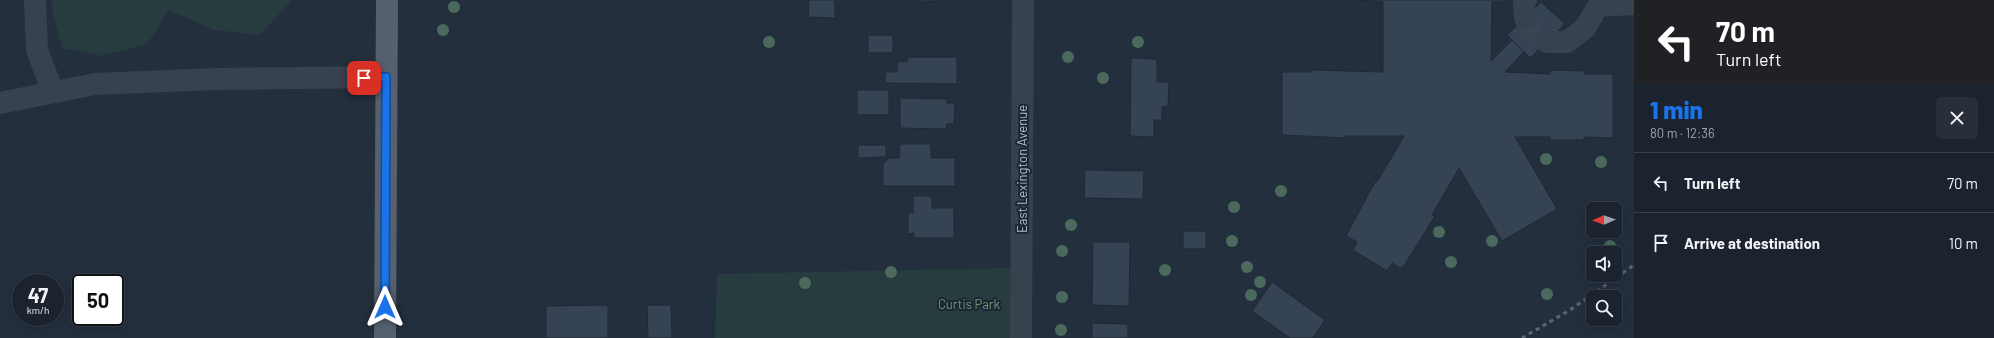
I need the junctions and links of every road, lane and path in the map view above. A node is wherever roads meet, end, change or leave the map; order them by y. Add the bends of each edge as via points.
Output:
1 (35, 0) edge
2 (387, 0) edge
3 (1023, 0) edge
4 (1634, 4) edge
5 (1547, 42) tunnel mouth
6 (386, 77) junction
7 (53, 92) junction
8 (0, 103) edge
9 (385, 338) edge
10 (1020, 338) edge

1 - 7 street via 37,50
2 - 6 main road
3 - 10 street, East Lexington Avenue
4 - 5 street via 1598,6 1585,28 1567,42
6 - 7 street via 110,83
6 - 9 main road
7 - 8 street

